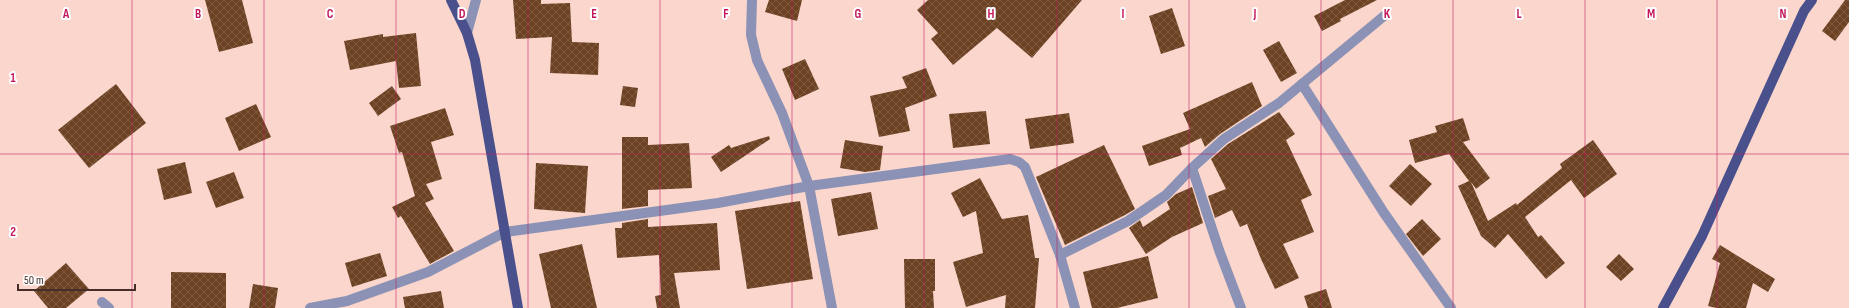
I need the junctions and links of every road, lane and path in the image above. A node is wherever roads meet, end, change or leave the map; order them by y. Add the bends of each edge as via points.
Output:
1 (450, 0) edge
2 (476, 0) edge
3 (752, 0) edge
4 (1812, 0) edge
5 (1384, 16) dead end
6 (467, 33) junction
7 (1302, 84) junction
8 (1192, 168) junction
9 (809, 186) junction
10 (505, 232) junction
11 (1060, 255) junction
12 (310, 308) edge
13 (518, 308) edge
14 (832, 308) edge
15 (1075, 308) edge
16 (1241, 308) edge
17 (1451, 308) edge
18 (1663, 308) edge

1 - 6 main road
2 - 6 street
3 - 9 street via 751,35 757,60 782,113
4 - 18 main road via 1795,31 1702,236
5 - 7 street
6 - 10 main road via 475,60
7 - 8 street via 1279,103 1224,139
7 - 17 street via 1384,213
8 - 11 street via 1166,195 1142,212
8 - 16 street
9 - 10 street via 718,203
9 - 11 street via 1010,159 1025,167
9 - 14 street
10 - 12 street via 428,272 346,301
10 - 13 main road
11 - 15 street

